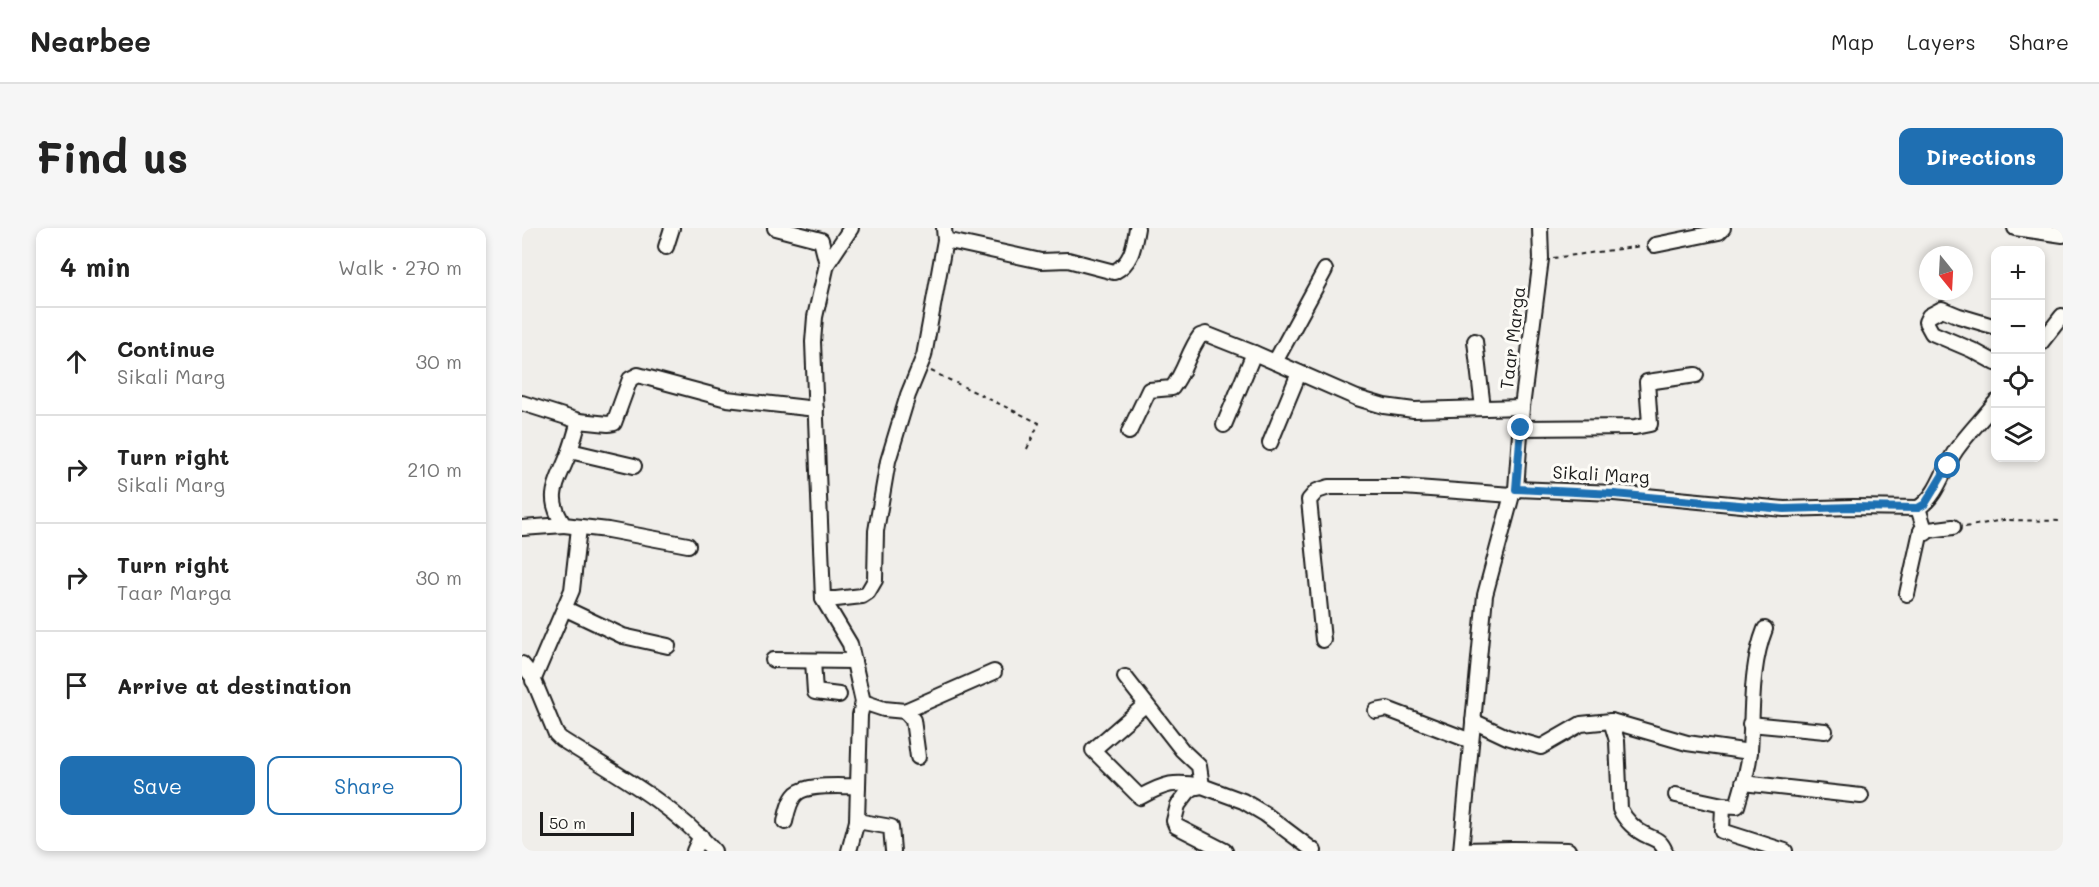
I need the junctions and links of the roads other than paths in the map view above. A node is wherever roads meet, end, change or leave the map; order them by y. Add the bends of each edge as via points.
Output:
1 (672, 228) edge
2 (775, 228) edge
3 (851, 228) edge
4 (1137, 228) edge
5 (1540, 228) edge
6 (1723, 228) edge
7 (2015, 228) edge
8 (945, 234) edge
9 (2063, 235) edge
10 (1655, 245) road end
11 (666, 247) dead end
12 (827, 264) junction
13 (1325, 270) dead end
14 (2063, 317) edge
15 (1991, 326) edge
16 (2045, 338) edge
17 (1475, 341) dead end
18 (1254, 353) junction
19 (1991, 361) edge
20 (1275, 362) junction
21 (1299, 373) junction
22 (1696, 375) dead end
23 (522, 402) edge
24 (1522, 407) junction
25 (1991, 407) edge
26 (1483, 408) junction
27 (816, 409) junction
28 (579, 420) junction
29 (1224, 425) dead end
30 (1521, 428) junction
31 (1129, 432) dead end
32 (1270, 443) dead end
33 (570, 451) junction
34 (634, 466) dead end
35 (1514, 492) junction
36 (1918, 508) junction
37 (564, 525) junction
38 (1953, 527) road end
39 (522, 528) edge
40 (579, 528) junction
41 (1921, 531) junction
42 (688, 545) dead end
43 (1907, 594) dead end
44 (823, 599) junction
45 (566, 609) junction
46 (1765, 629) dead end
47 (1323, 640) dead end
48 (668, 646) dead end
49 (773, 660) dead end
50 (813, 661) junction
51 (854, 661) junction
52 (522, 664) edge
53 (994, 672) dead end
54 (1125, 677) dead end
55 (533, 681) junction
56 (839, 695) dead end
57 (863, 702) junction
58 (1146, 704) junction
59 (904, 711) junction
60 (1376, 711) dead end
61 (1473, 721) junction
62 (1611, 721) junction
63 (1750, 724) junction
64 (1826, 731) dead end
65 (1471, 741) junction
66 (1750, 752) junction
67 (918, 757) dead end
68 (1743, 783) junction
69 (858, 786) junction
70 (1202, 786) junction
71 (1677, 795) dead end
72 (1861, 795) dead end
73 (1723, 805) junction
74 (857, 821) junction
75 (785, 822) dead end
76 (701, 836) junction
77 (1461, 850) edge
78 (1568, 850) edge
79 (694, 851) edge
80 (714, 851) edge
81 (849, 851) edge
82 (893, 851) edge
83 (1225, 851) edge
84 (1314, 851) edge
85 (1665, 851) edge
86 (1785, 851) edge

1 - 11 street
2 - 12 street via 821,240
3 - 12 street
4 - 8 street via 1125,267 1114,272 1068,260 1041,261
5 - 24 street, Taar Marga via 1541,259
6 - 10 street
7 - 9 street
8 - 44 street via 924,356 888,461 876,531 875,580 862,596
12 - 27 street via 813,333
13 - 20 street
14 - 16 street
15 - 19 street via 1942,309 1926,322 1932,333
17 - 26 street
18 - 20 street
18 - 29 street
18 - 31 street via 1206,334 1200,336 1179,380 1172,388 1149,390
20 - 21 street
21 - 26 street via 1384,406 1414,410
21 - 32 street
22 - 30 street via 1647,382 1650,424
23 - 28 street
24 - 26 street
24 - 30 street, Taar Marga
25 - 36 street via 1956,451 1925,504
27 - 28 street via 728,399 638,375 630,379 614,423
27 - 44 street
28 - 33 street
30 - 35 street, Taar Marga
33 - 34 street
33 - 37 street via 553,501
35 - 36 street, Sikali Marg via 1635,495 1784,509
35 - 47 street, Sikali Marg via 1404,487 1329,487 1317,492 1309,500
35 - 61 street via 1485,595
36 - 41 street via 1926,533
37 - 39 street
37 - 40 street
38 - 41 street
40 - 42 street
40 - 45 street
41 - 43 street
44 - 51 street via 850,644
45 - 48 street via 623,636
45 - 55 street
46 - 63 street via 1756,659
49 - 50 street
50 - 51 street
50 - 56 street via 815,692
51 - 57 street
52 - 55 street
53 - 59 street
54 - 58 street
55 - 76 street via 561,739 656,798
57 - 59 street
57 - 69 street
58 - 70 street via 1199,766
58 - 70 street via 1093,750 1140,797 1180,782
59 - 67 street via 913,720
60 - 65 street via 1387,709
61 - 62 street via 1506,737 1541,747 1581,724
61 - 65 street
62 - 66 street via 1687,743
62 - 85 street via 1617,741 1620,809 1624,818 1662,843
63 - 64 street
63 - 66 street
65 - 77 street
66 - 68 street
68 - 72 street
68 - 73 street via 1737,806
69 - 74 street
69 - 75 street via 803,790 795,795
70 - 83 street via 1188,792 1178,805 1174,821 1176,826
70 - 84 street via 1250,805
71 - 73 street
73 - 86 street via 1722,831
74 - 81 street
74 - 82 street via 891,827
76 - 79 street
76 - 80 street
77 - 78 street

